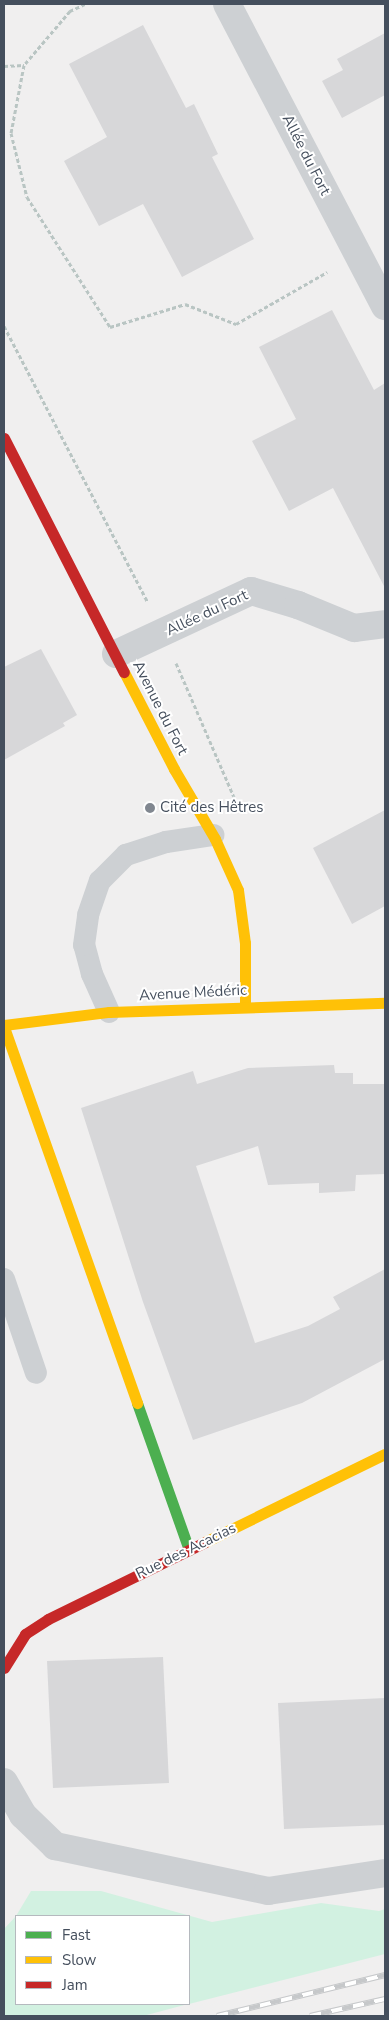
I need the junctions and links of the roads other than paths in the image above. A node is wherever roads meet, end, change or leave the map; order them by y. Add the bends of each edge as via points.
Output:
1 (227, 4) edge
2 (385, 306) edge
3 (4, 438) edge
4 (385, 624) edge
5 (116, 654) junction
6 (215, 841) junction
7 (385, 1003) edge
8 (245, 1005) junction
9 (109, 1012) junction
10 (4, 1026) edge
11 (4, 1279) edge
12 (36, 1373) dead end
13 (385, 1454) edge
14 (189, 1550) junction
15 (4, 1668) edge
16 (4, 1782) edge
17 (385, 1873) edge

1 - 2 street, Allée du Fort
3 - 5 main road, Avenue du Fort
4 - 5 street, Allée du Fort via 354,628 298,605 251,591
5 - 6 main road, Avenue du Fort via 174,769
6 - 8 main road, Avenue du Fort via 238,890 245,943
6 - 9 lane via 166,842 126,855 100,881 88,916 84,945 92,974
7 - 8 main road, Avenue Médéric
8 - 9 main road, Avenue Médéric
9 - 10 main road, Avenue Médéric
10 - 14 main road
11 - 12 lane
13 - 14 main road, Rue des Acacias
14 - 15 main road, Rue des Acacias via 48,1619 25,1634
16 - 17 street via 23,1815 55,1846 268,1891

